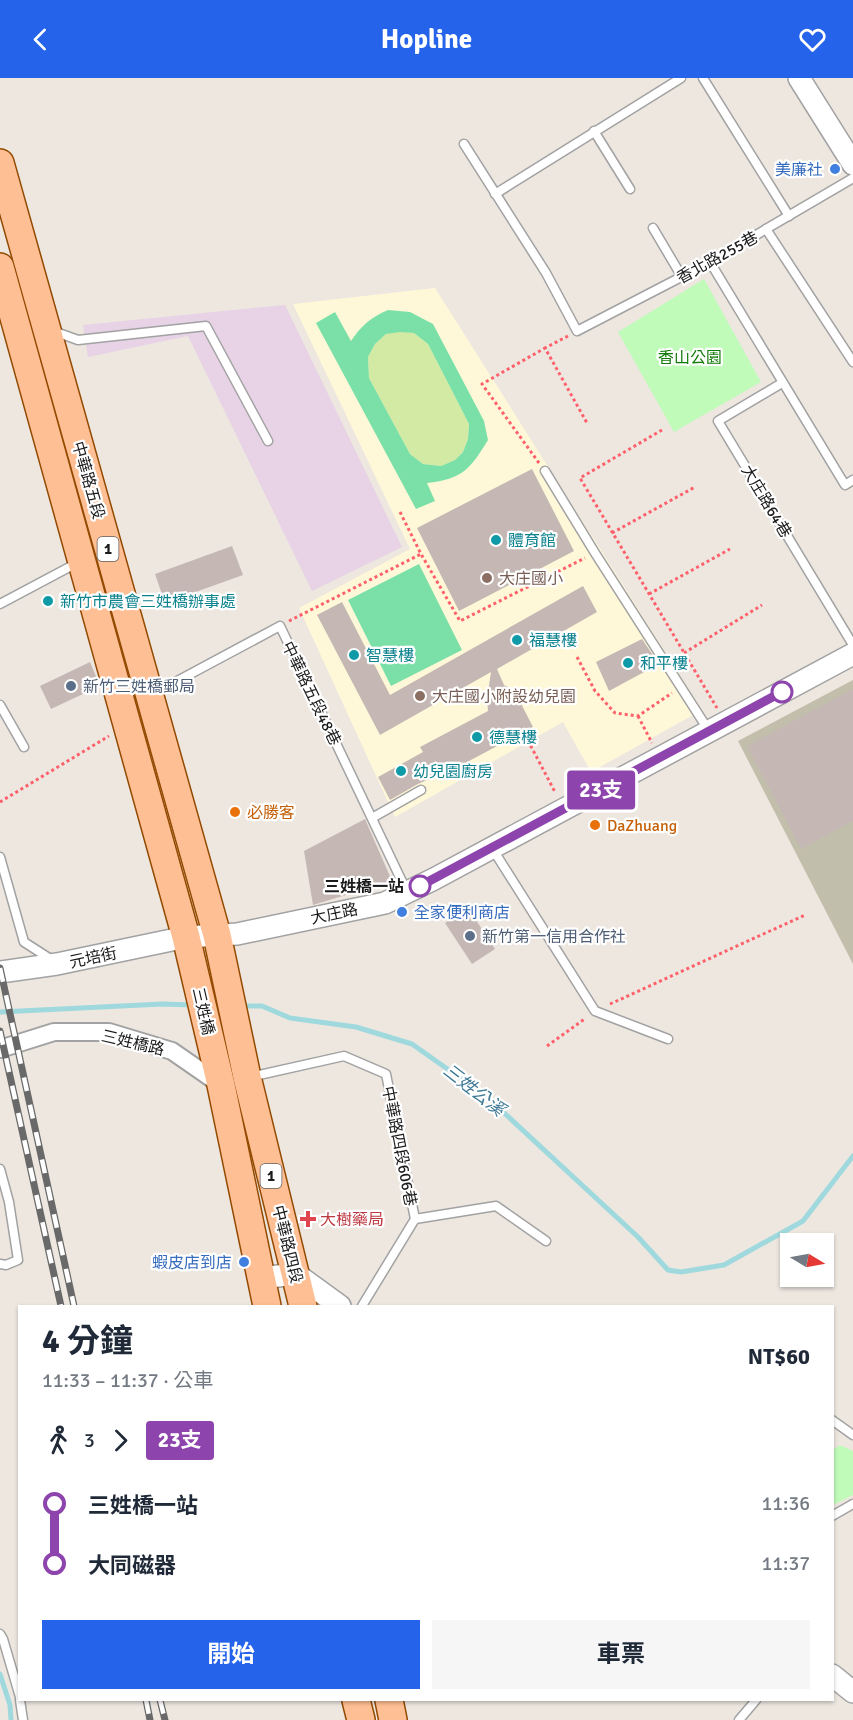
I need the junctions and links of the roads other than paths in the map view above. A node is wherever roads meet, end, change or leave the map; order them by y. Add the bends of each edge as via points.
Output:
1 (681, 78) edge
2 (703, 78) edge
3 (799, 78) edge
4 (594, 131) junction
5 (464, 144) dead end
6 (0, 163) edge
7 (853, 164) edge
8 (853, 178) edge
9 (630, 189) dead end
10 (495, 194) junction
11 (789, 216) junction
12 (653, 228) dead end
13 (766, 229) junction
14 (710, 262) junction
15 (0, 267) edge
16 (682, 277) junction
17 (23, 296) junction
18 (47, 329) junction
19 (853, 362) edge
20 (782, 383) junction
21 (268, 441) dead end
22 (545, 471) road end
23 (853, 480) edge
24 (83, 560) junction
25 (0, 604) edge
26 (853, 645) edge
27 (853, 654) edge
28 (150, 696) junction
29 (0, 705) edge
30 (718, 727) junction
31 (24, 747) dead end
32 (421, 790) dead end
33 (372, 818) junction
34 (492, 848) junction
35 (0, 857) edge
36 (407, 892) junction
37 (217, 935) junction
38 (186, 937) junction
39 (57, 964) junction
40 (0, 972) edge
41 (668, 1039) dead end
42 (0, 1049) edge
43 (234, 1081) junction
44 (0, 1169) edge
45 (415, 1220) junction
46 (546, 1241) dead end
47 (0, 1264) edge
48 (296, 1274) junction
49 (260, 1278) junction
50 (267, 1305) edge
51 (303, 1305) edge
52 (339, 1305) edge
53 (363, 1305) edge
54 (834, 1421) edge
55 (853, 1434) edge
56 (853, 1503) edge
57 (834, 1515) edge
58 (0, 1634) edge
59 (834, 1677) edge
60 (18, 1691) edge
61 (853, 1692) edge
62 (20, 1701) edge
63 (356, 1701) edge
64 (389, 1701) edge
65 (755, 1701) edge
66 (23, 1720) edge
67 (361, 1720) edge
68 (393, 1720) edge
69 (739, 1720) edge

1 - 4 lane
2 - 11 lane
3 - 7 street
4 - 9 lane
4 - 10 lane
5 - 10 lane
6 - 17 main road, 中華路五段 / 1
8 - 11 lane, 香北路255巷
10 - 16 lane, 香北路255巷 via 546,273 577,331
11 - 13 lane, 香北路255巷
12 - 16 lane
13 - 14 lane, 香北路255巷
13 - 19 lane
14 - 16 lane, 香北路255巷
14 - 20 lane
15 - 17 main road, 中華路五段 / 1
17 - 18 main road, 中華路五段 / 1
17 - 24 main road, 中華路五段 / 1
18 - 21 lane via 78,340 206,326
18 - 28 main road, 中華路五段 / 1
20 - 23 lane via 845,485
20 - 26 lane, 大庄路64巷 via 718,421
22 - 30 lane via 681,687
24 - 25 lane
24 - 38 main road, 中華路五段 / 1
27 - 30 street, 大庄路
28 - 33 lane, 中華路五段48巷 via 280,626
28 - 37 main road, 中華路五段 / 1
29 - 31 lane
30 - 34 street, 大庄路
32 - 33 lane
33 - 36 lane, 中華路五段48巷
34 - 36 street, 大庄路
34 - 41 lane via 595,1011
35 - 39 lane via 24,942
36 - 37 street, 大庄路 via 385,903
37 - 38 street, 大庄路
37 - 43 main road, 三姓橋 / 1
38 - 39 street, 元培街
38 - 43 main road, 三姓橋 / 1
39 - 40 street, 元培街
42 - 43 street, 三姓橋路 via 54,1032 109,1032 172,1051
43 - 45 lane, 中華路四段606巷 via 344,1056 386,1074
43 - 48 main road, 中華路四段 / 1
43 - 49 main road, 中華路四段 / 1
44 - 47 lane via 18,1260
45 - 46 lane, 中華路四段606巷 via 496,1206
45 - 53 lane
48 - 49 street
48 - 51 main road, 中華路四段 / 1
48 - 52 street
49 - 50 main road, 中華路四段 / 1
54 - 55 lane
56 - 57 lane
58 - 60 lane
59 - 61 street
62 - 66 lane
63 - 67 main road
64 - 68 main road
65 - 69 lane

